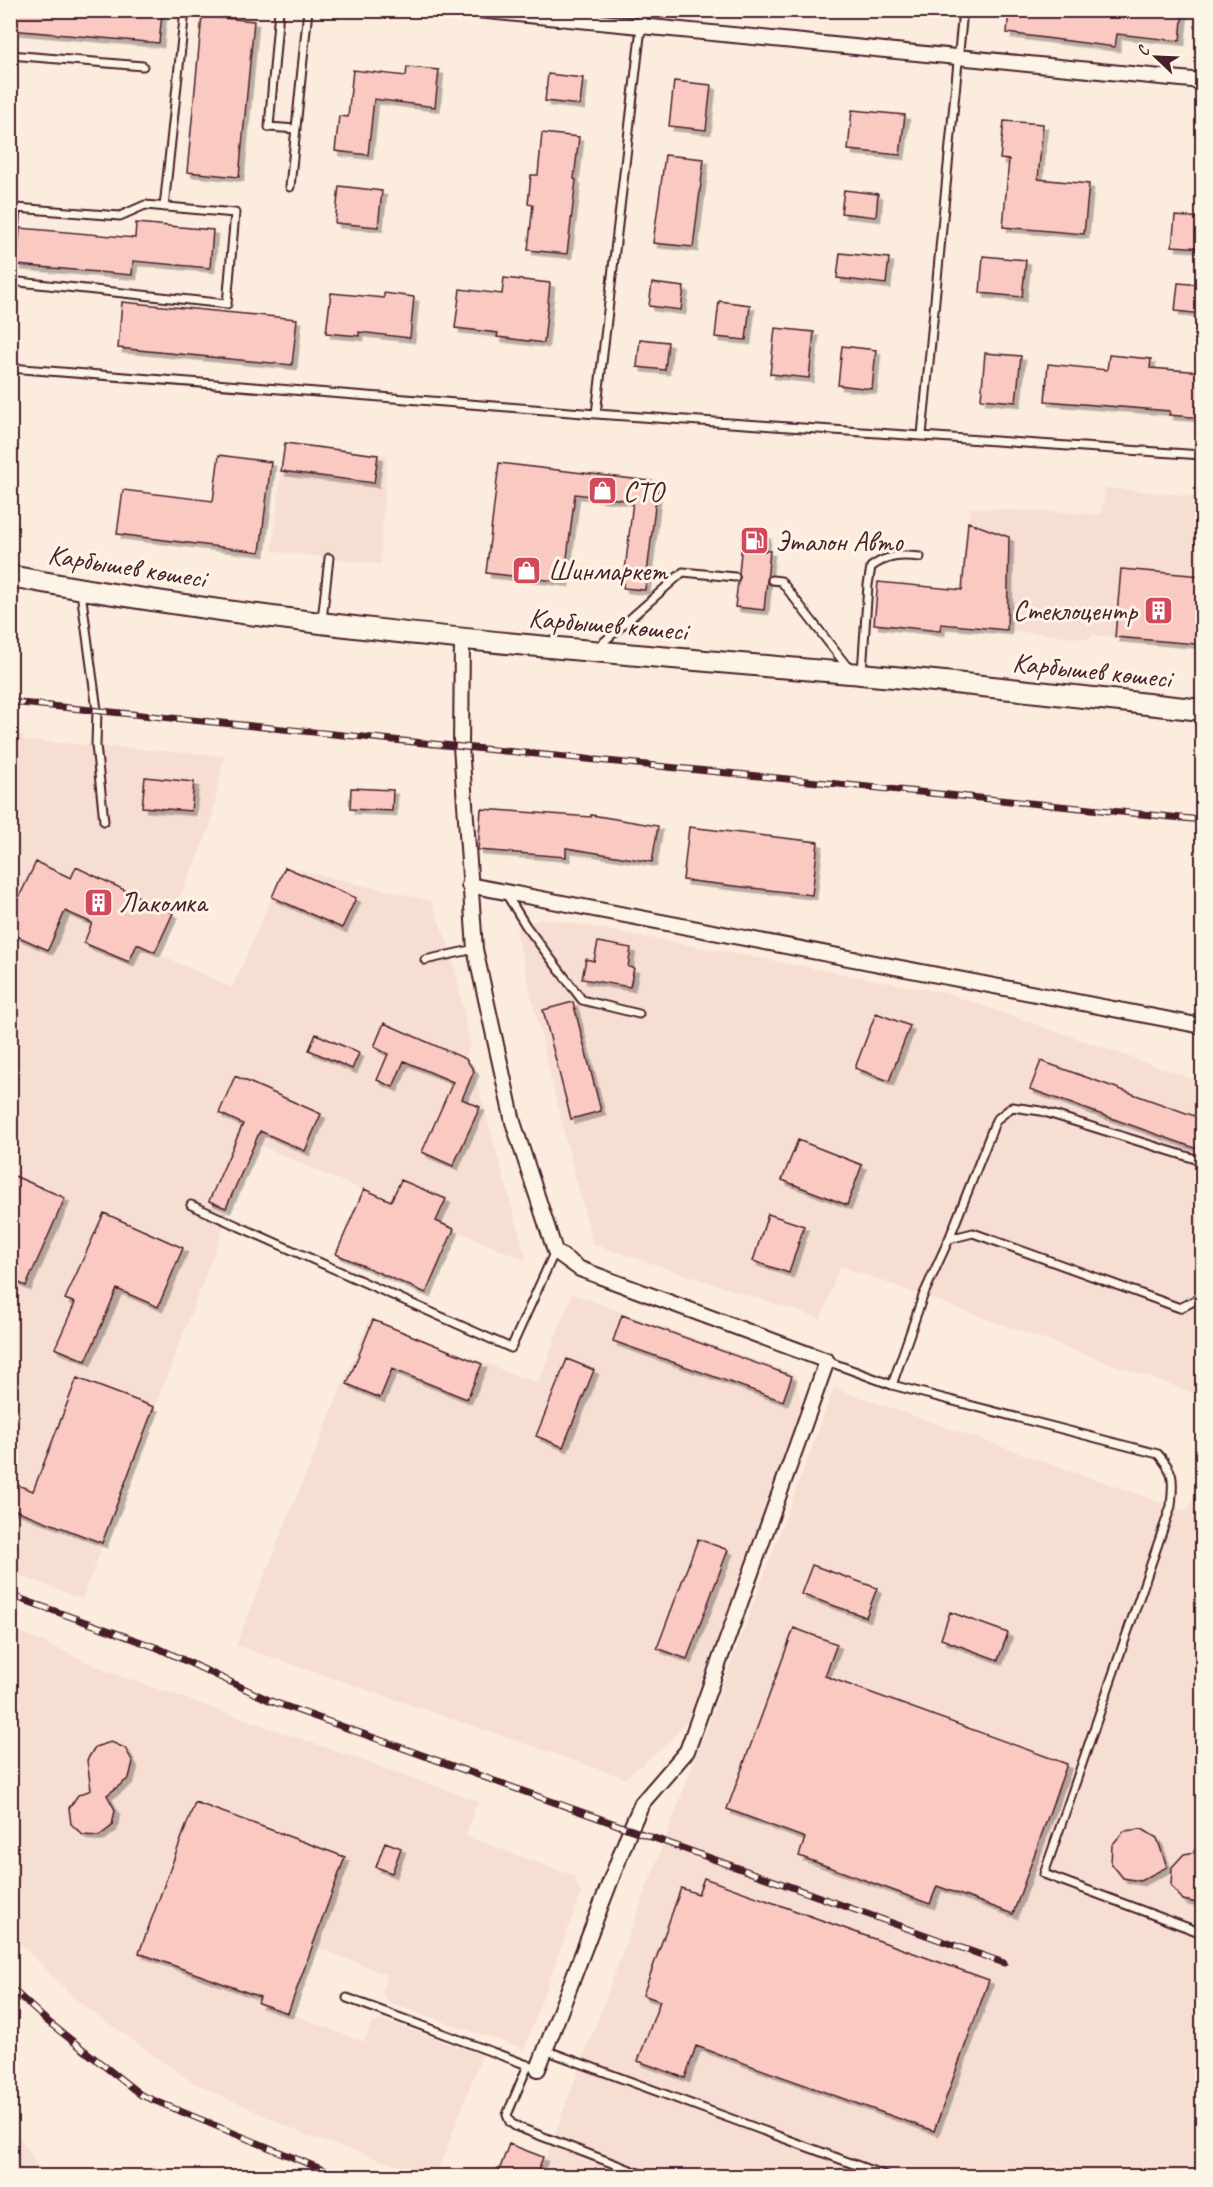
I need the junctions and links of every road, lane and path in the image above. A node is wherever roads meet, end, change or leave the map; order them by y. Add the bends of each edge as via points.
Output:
1 (185, 10) edge
2 (279, 10) edge
3 (308, 10) edge
4 (477, 10) edge
5 (644, 10) edge
6 (963, 10) edge
7 (642, 27) junction
8 (10, 55) edge
9 (959, 58) junction
10 (143, 66) dead end
11 (1203, 81) edge
12 (296, 129) junction
13 (290, 187) dead end
14 (164, 207) junction
15 (10, 280) edge
16 (10, 368) edge
17 (596, 414) junction
18 (922, 435) junction
19 (1203, 455) edge
20 (920, 557) dead end
21 (329, 558) dead end
22 (10, 576) edge
23 (735, 577) dead end
24 (772, 580) dead end
25 (80, 589) junction
26 (322, 623) junction
27 (462, 640) junction
28 (593, 651) junction
29 (857, 674) junction
30 (1203, 710) edge
31 (104, 821) dead end
32 (469, 885) junction
33 (505, 892) junction
34 (475, 949) junction
35 (425, 960) dead end
36 (639, 1014) dead end
37 (1203, 1026) edge
38 (1203, 1161) edge
39 (191, 1205) dead end
40 (949, 1239) junction
41 (555, 1251) junction
42 (1203, 1297) edge
43 (827, 1361) junction
44 (892, 1385) junction
45 (1203, 1933) edge
46 (348, 1998) dead end
47 (545, 2050) junction
48 (533, 2067) junction
49 (646, 2176) edge
50 (886, 2176) edge

1 - 14 lane
2 - 12 lane via 269,127
3 - 12 lane
4 - 7 street
5 - 7 lane
6 - 9 lane
7 - 9 street
7 - 17 lane
8 - 10 lane
9 - 11 street
9 - 18 lane
12 - 13 lane
14 - 15 lane via 145,205 120,216 16,208
14 - 15 lane via 235,213 227,304
16 - 17 lane
17 - 18 lane
18 - 19 lane
20 - 29 lane via 901,555 882,559 872,567
21 - 26 lane
22 - 25 main road, Карбышев көшесі
23 - 28 lane via 683,572
24 - 29 lane via 781,581
25 - 26 main road, Карбышев көшесі
25 - 31 lane via 97,710 96,746
26 - 27 main road, Карбышев көшесі
27 - 28 main road, Карбышев көшесі
27 - 32 street via 461,746
28 - 29 main road, Карбышев көшесі
29 - 30 main road, Карбышев көшесі
32 - 33 street
32 - 34 street
33 - 36 lane via 582,1000
33 - 37 street
34 - 35 lane
34 - 41 street via 513,1122
38 - 40 lane via 1041,1111 1012,1107 996,1120
39 - 41 lane via 511,1348
40 - 42 lane via 973,1233 1180,1308
40 - 44 lane via 923,1296
41 - 43 street via 580,1269
43 - 44 lane
43 - 47 street via 687,1750 642,1803
44 - 45 lane via 1158,1455 1168,1466 1173,1479 1171,1506 1044,1874
46 - 48 lane
47 - 48 street
47 - 50 lane
48 - 49 lane via 507,2115 510,2122

